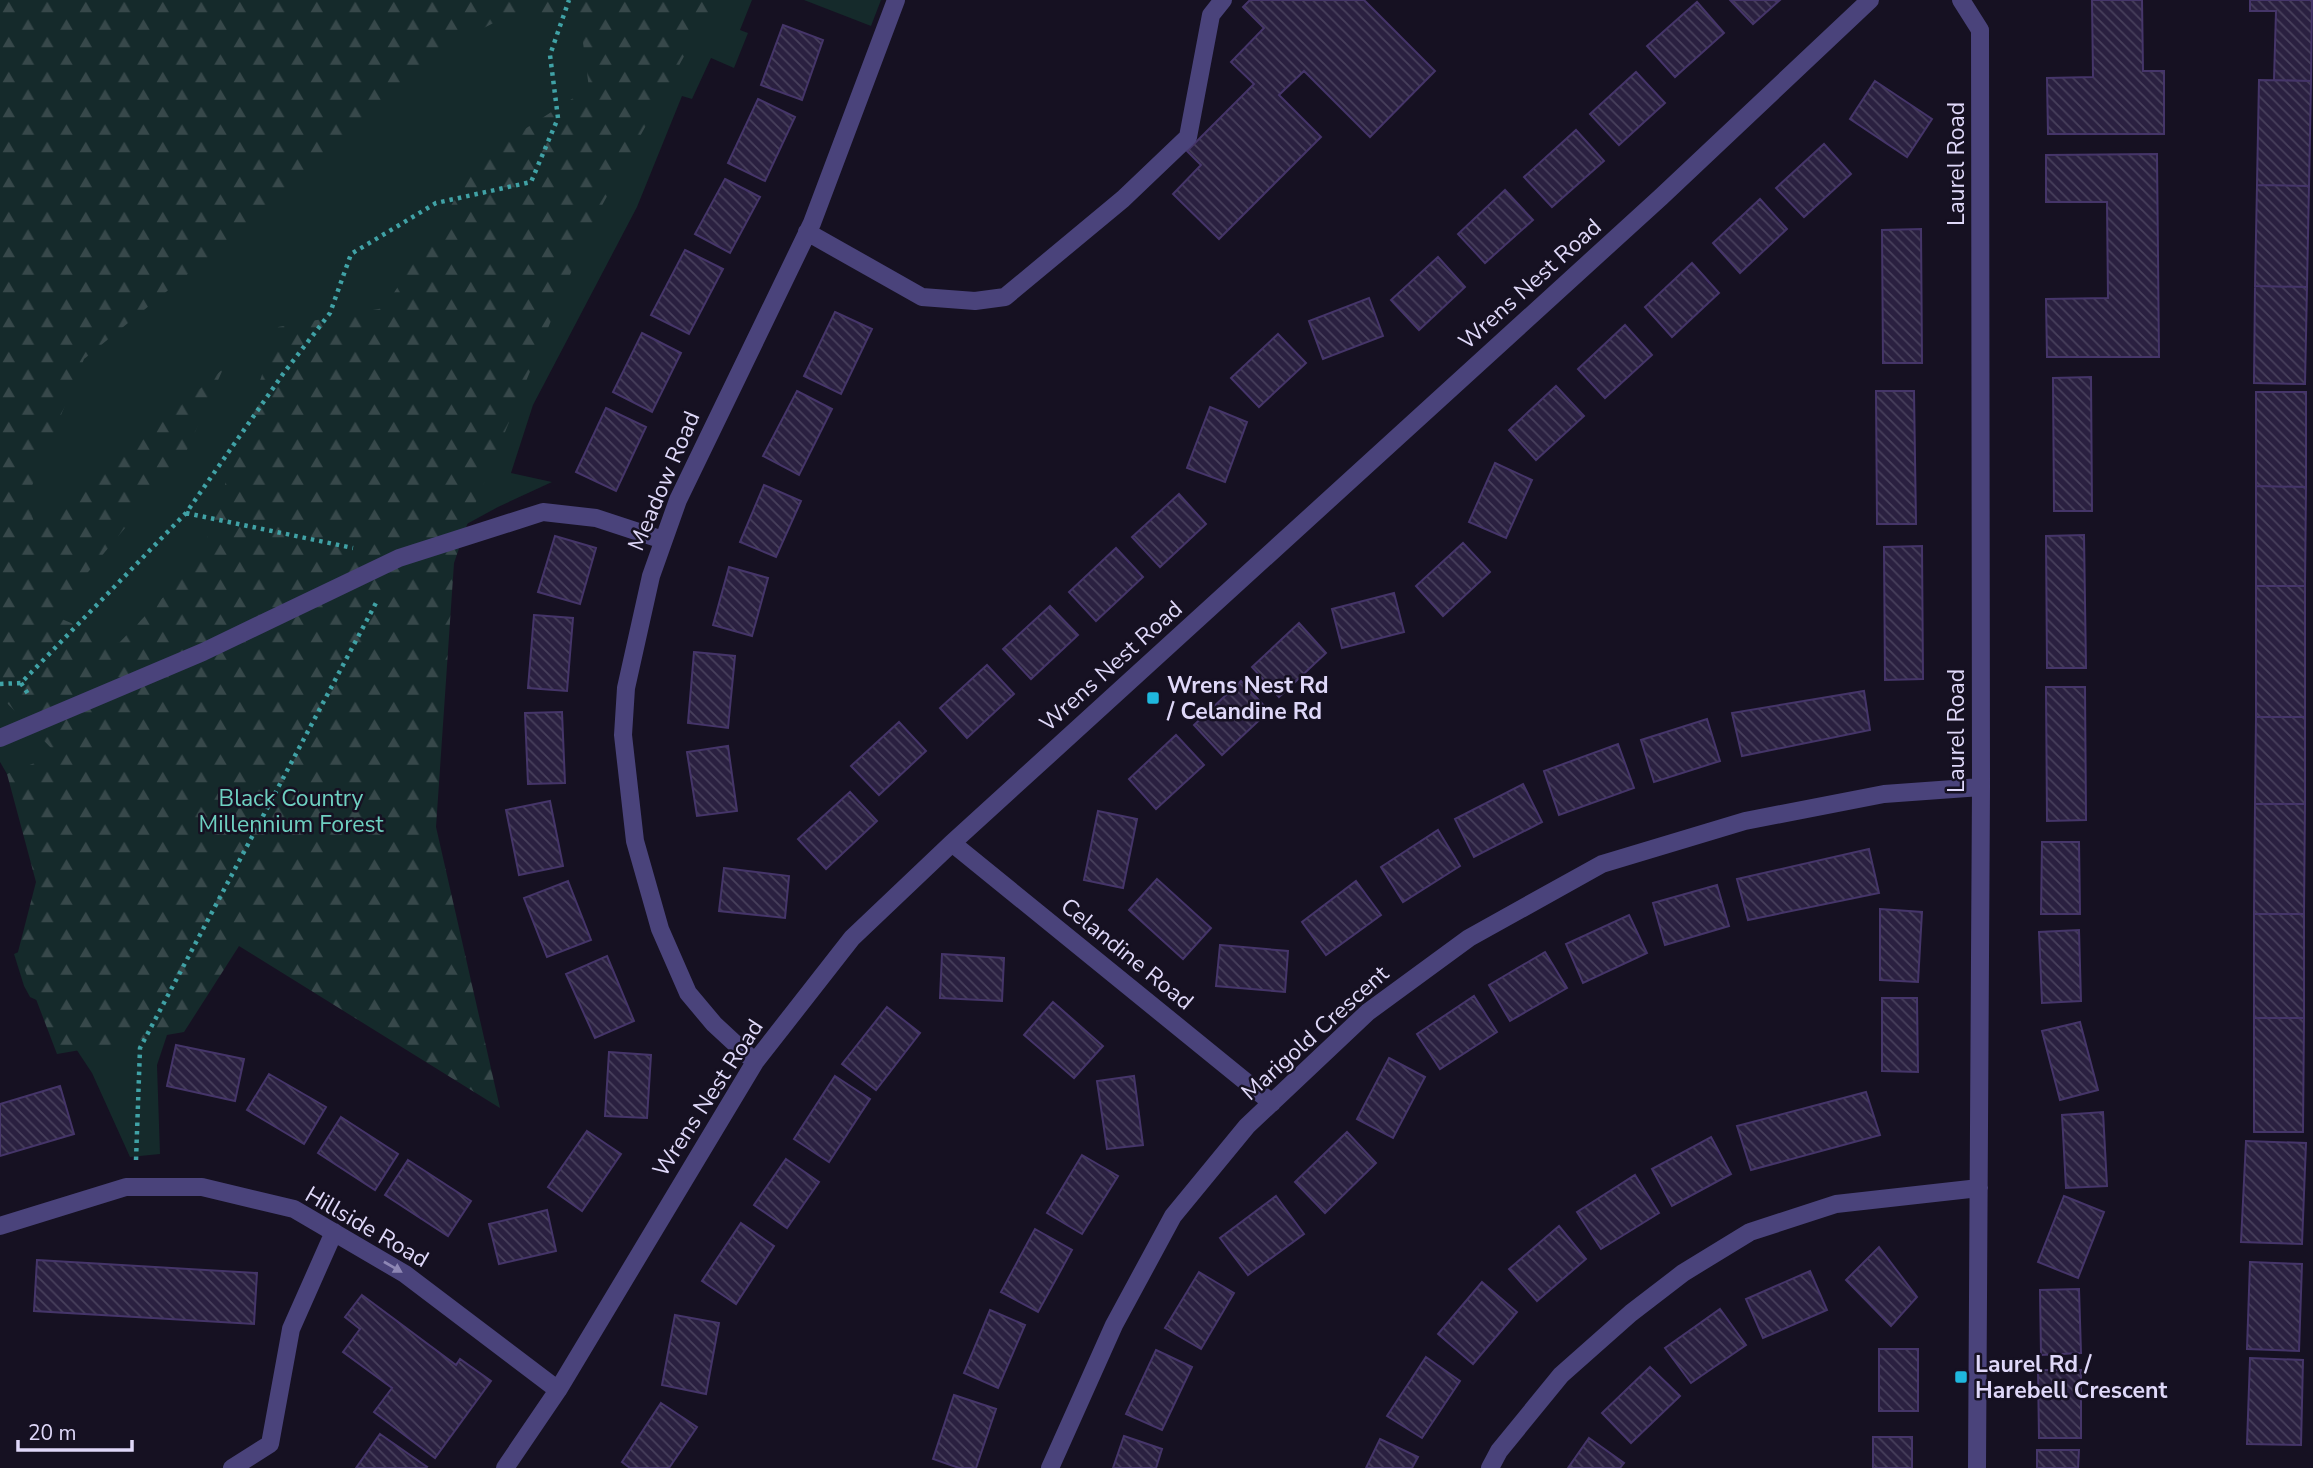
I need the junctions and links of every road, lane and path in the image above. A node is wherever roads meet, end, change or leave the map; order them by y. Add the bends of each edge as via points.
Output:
1 (569, 0) edge
2 (896, 0) edge
3 (1223, 0) edge
4 (1870, 0) edge
5 (1961, 0) edge
6 (807, 232) junction
7 (186, 513) junction
8 (663, 540) junction
9 (399, 558) junction
10 (0, 684) edge
11 (0, 738) edge
12 (1981, 787) junction
13 (952, 843) junction
14 (754, 1062) junction
15 (1272, 1103) junction
16 (135, 1187) junction
17 (1979, 1188) junction
18 (0, 1226) edge
19 (334, 1232) junction
20 (558, 1390) junction
21 (232, 1468) edge
22 (505, 1468) edge
23 (1051, 1468) edge
24 (1490, 1468) edge
25 (1977, 1468) edge

1 - 7 path via 550,55 558,118 531,182 436,203 351,254 330,313
2 - 6 street, Meadow Road
3 - 6 street via 1211,15 1188,137 1124,199 1005,297 975,301 922,297
4 - 13 street, Wrens Nest Road via 1651,206
5 - 12 street, Laurel Road via 1980,30
6 - 8 street, Meadow Road
7 - 9 path
7 - 10 path via 21,683
8 - 9 street via 596,518 543,512
8 - 14 street, Meadow Road via 626,688 623,736 635,841 660,929 688,993
9 - 11 street via 203,652
9 - 16 path via 140,1048
12 - 15 street, Marigold Crescent via 1884,794 1745,821 1602,864 1469,938 1368,1012
12 - 17 street, Laurel Road
13 - 14 street, Wrens Nest Road via 852,938
13 - 15 street, Celandine Road
14 - 20 street, Wrens Nest Road
15 - 23 street, Marigold Crescent via 1247,1126 1174,1216 1114,1325
16 - 18 street, Hillside Road
16 - 19 street, Hillside Road via 202,1187 294,1209
17 - 24 street via 1836,1204 1750,1232 1683,1273 1561,1375
17 - 25 street, Laurel Road
19 -> 20 street, Hillside Road via 405,1274
19 - 21 street via 291,1329 270,1444
20 - 22 street, Wrens Nest Road

